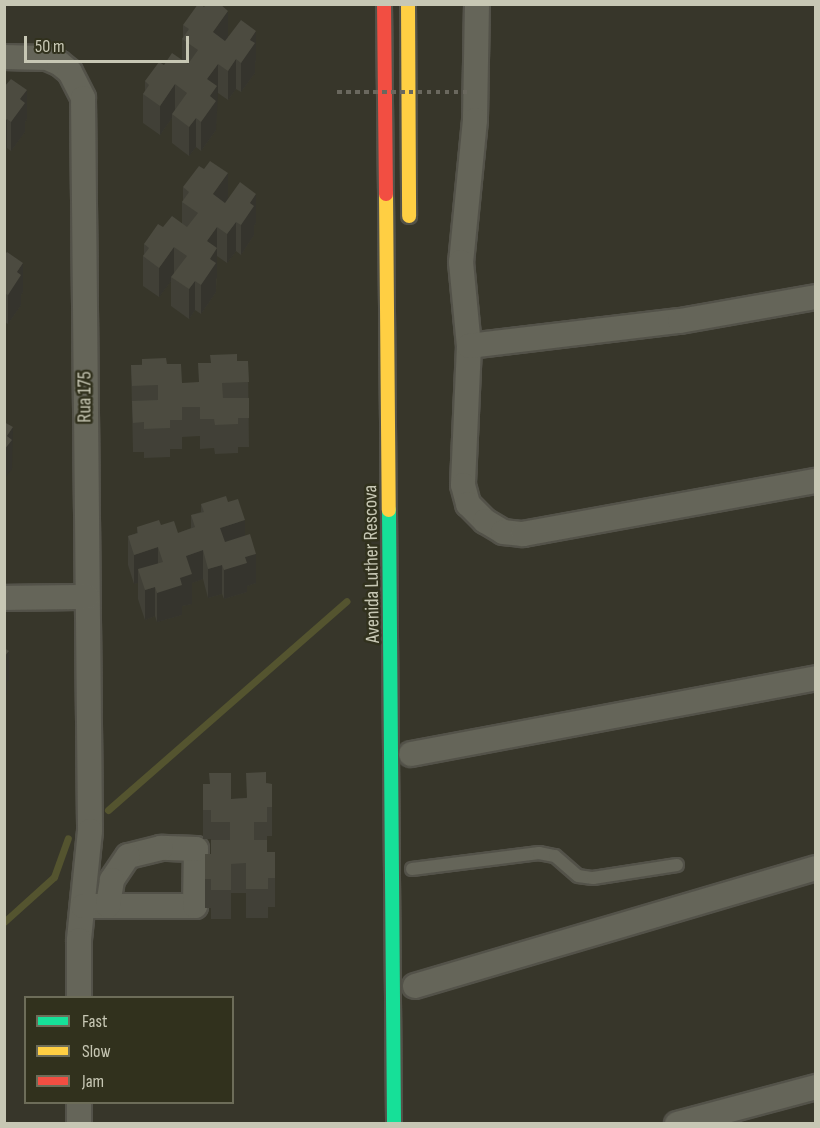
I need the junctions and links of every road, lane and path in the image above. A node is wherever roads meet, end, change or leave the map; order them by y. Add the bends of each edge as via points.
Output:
1 (384, 4) edge
2 (408, 4) edge
3 (477, 4) edge
4 (4, 57) edge
5 (337, 92) dead end
6 (469, 92) dead end
7 (409, 230) dead end
8 (816, 297) edge
9 (469, 346) junction
10 (816, 481) edge
11 (87, 597) junction
12 (4, 598) edge
13 (816, 678) edge
14 (411, 754) dead end
15 (677, 865) dead end
16 (816, 868) edge
17 (412, 869) dead end
18 (82, 906) junction
19 (108, 906) dead end
20 (414, 986) dead end
21 (79, 996) edge
22 (816, 1088) edge
23 (79, 1104) edge
24 (681, 1123) edge
25 (79, 1124) edge
26 (394, 1124) edge

1 - 26 main road, Avenida Luther Rescova
2 - 7 main road
3 - 9 street via 475,120 461,262
4 - 11 street, Rua 175 via 46,58 58,63 70,72 83,98
5 - 6 path, bridge
8 - 9 street via 680,321
9 - 10 street via 463,485 468,504 485,522 503,532 523,534
11 - 12 street
11 - 18 street, Rua 175 via 90,831
13 - 14 street
15 - 17 lane via 593,878 578,876 555,856 539,853
16 - 20 street
18 - 19 street
18 - 21 street, Rua 175
22 - 24 street
23 - 25 street

